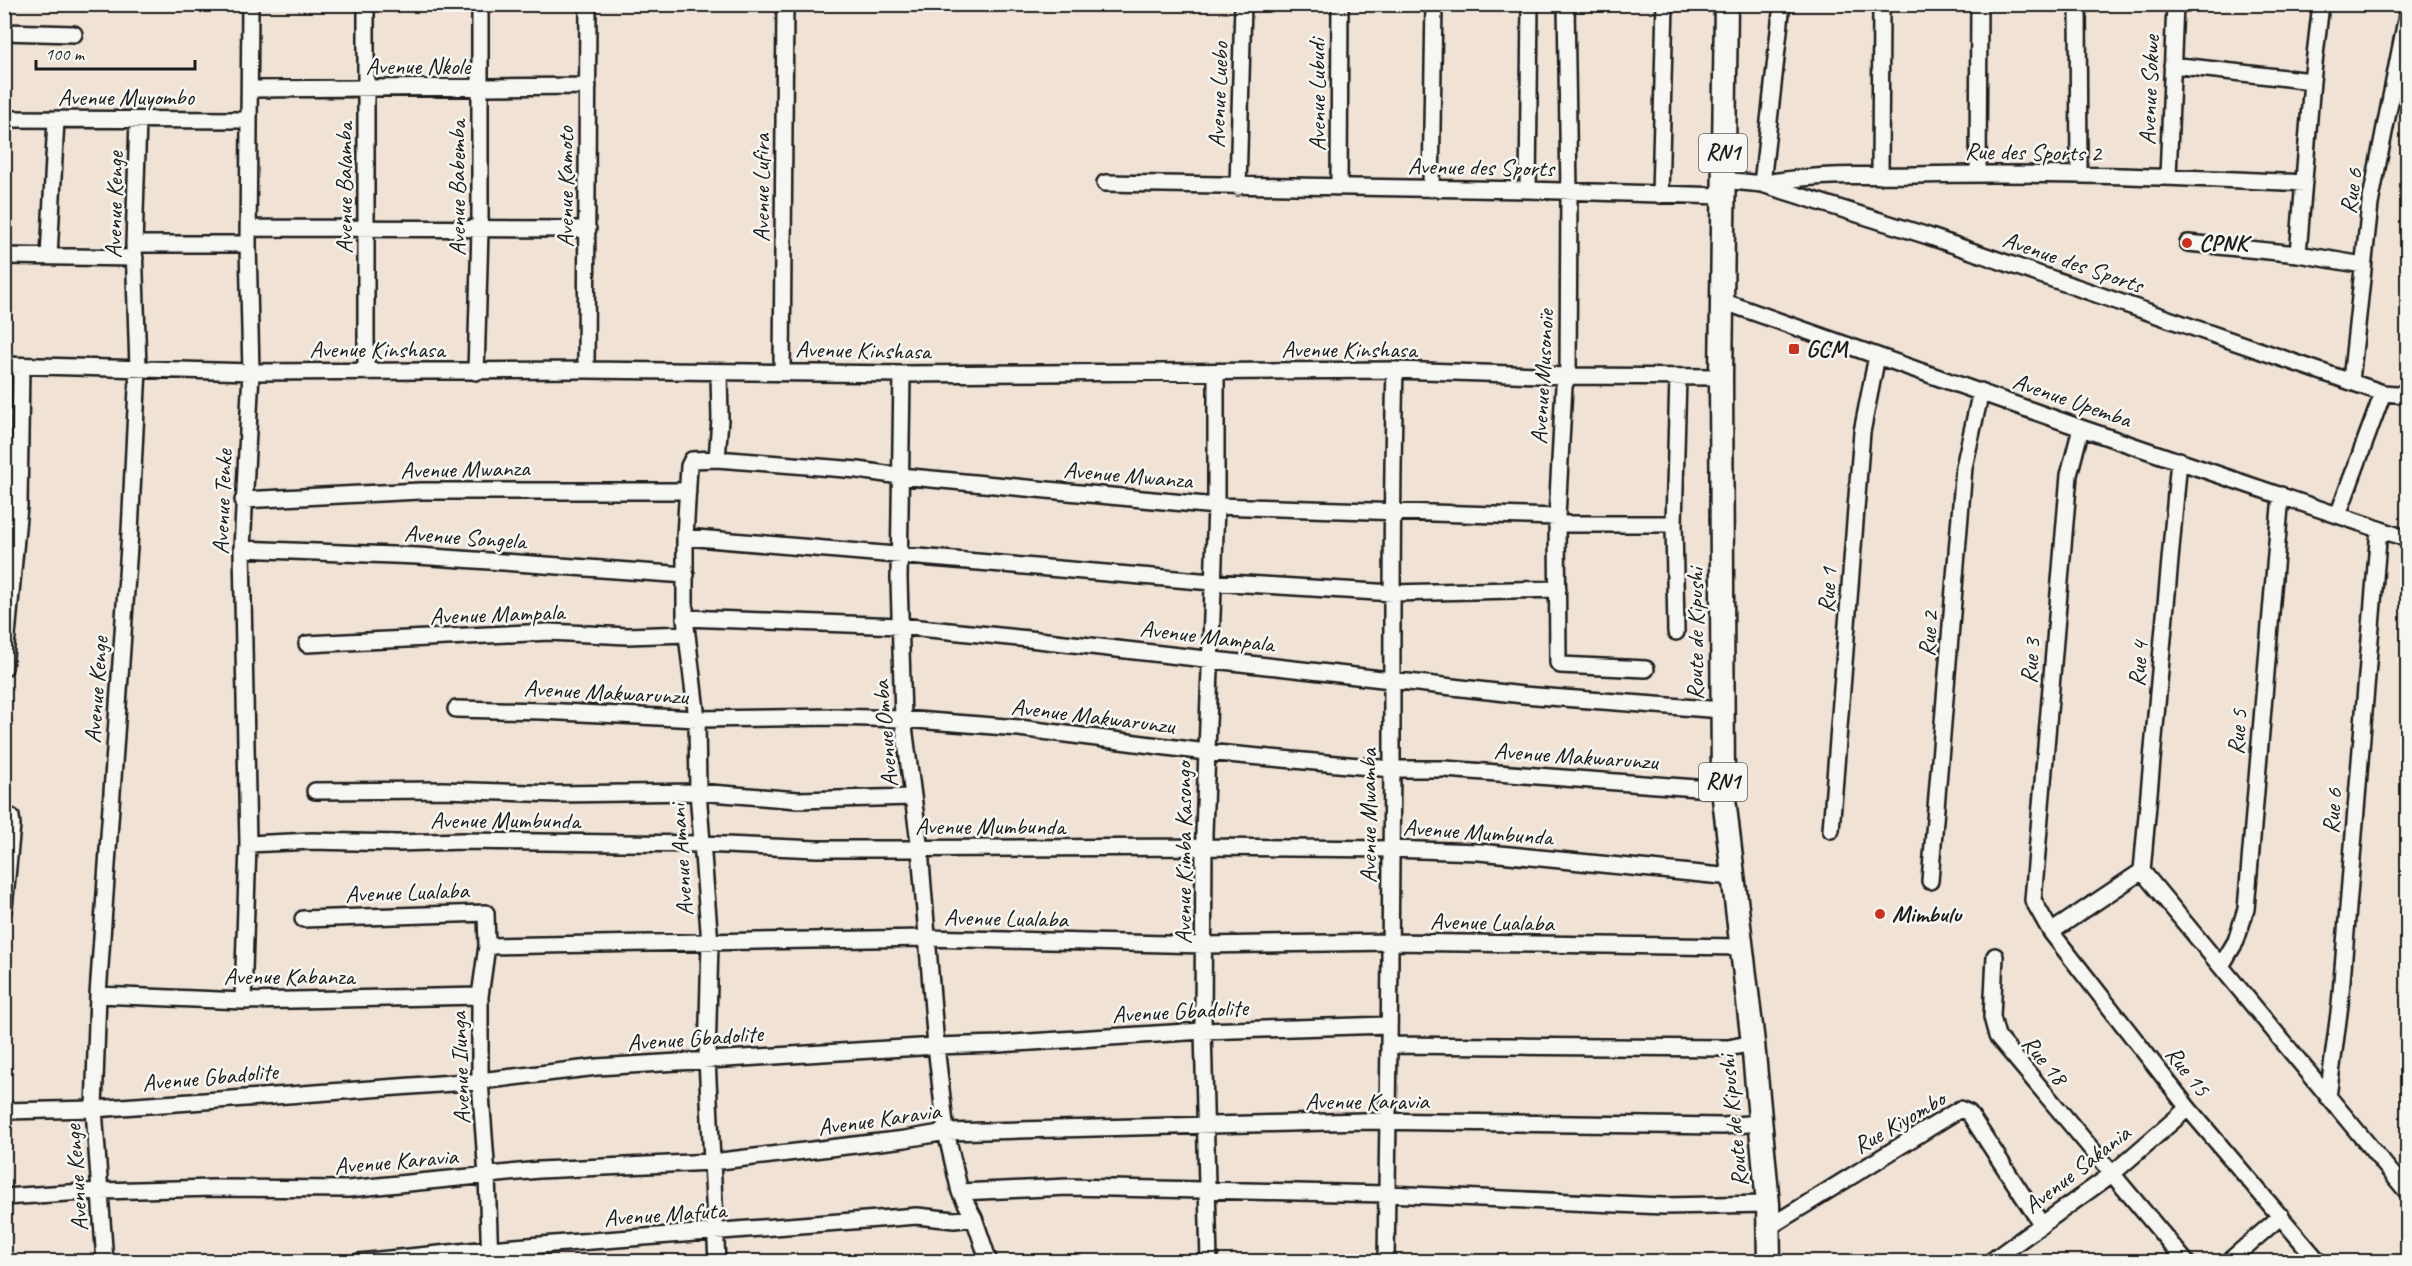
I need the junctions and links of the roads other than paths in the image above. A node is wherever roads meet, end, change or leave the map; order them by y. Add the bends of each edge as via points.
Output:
1 (250, 4) edge
2 (366, 4) edge
3 (480, 4) edge
4 (588, 4) edge
5 (785, 4) edge
6 (1243, 4) edge
7 (1340, 4) edge
8 (1434, 4) edge
9 (1530, 4) edge
10 (1566, 4) edge
11 (1665, 4) edge
12 (1726, 4) edge
13 (1782, 4) edge
14 (1881, 4) edge
15 (1979, 4) edge
16 (2079, 4) edge
17 (2175, 4) edge
18 (2321, 4) edge
19 (2408, 10) edge
20 (4, 32) edge
21 (74, 34) dead end
22 (2172, 65) junction
23 (2312, 81) junction
24 (588, 86) junction
25 (479, 88) junction
26 (250, 89) junction
27 (366, 89) junction
28 (4, 119) edge
29 (56, 119) junction
30 (138, 120) junction
31 (248, 120) junction
32 (1978, 173) junction
33 (2079, 175) junction
34 (1881, 176) junction
35 (2168, 177) junction
36 (1105, 183) dead end
37 (2304, 183) junction
38 (1762, 184) junction
39 (1339, 186) junction
40 (1238, 187) junction
41 (1723, 188) junction
42 (1431, 189) junction
43 (1528, 190) junction
44 (1569, 191) junction
45 (1659, 195) junction
46 (366, 228) junction
47 (588, 229) junction
48 (480, 230) junction
49 (248, 236) junction
50 (2188, 243) dead end
51 (135, 251) junction
52 (2298, 254) junction
53 (4, 256) edge
54 (49, 257) junction
55 (2362, 265) junction
56 (1722, 301) junction
57 (1877, 356) junction
58 (4, 365) edge
59 (21, 366) junction
60 (138, 368) junction
61 (586, 370) junction
62 (1395, 370) junction
63 (251, 372) junction
64 (366, 372) junction
65 (476, 372) junction
66 (719, 372) junction
67 (783, 372) junction
68 (1216, 373) junction
69 (902, 374) junction
70 (1568, 376) junction
71 (1677, 377) junction
72 (1721, 377) junction
73 (2351, 381) junction
74 (1981, 391) junction
75 (2383, 393) junction
76 (2408, 394) edge
77 (2081, 428) junction
78 (696, 459) joint
79 (717, 459) junction
80 (2179, 460) junction
81 (900, 476) junction
82 (688, 491) junction
83 (2281, 495) junction
84 (243, 500) junction
85 (1216, 506) junction
86 (1392, 513) junction
87 (2338, 515) junction
88 (1557, 520) junction
89 (1674, 524) junction
90 (2379, 529) junction
91 (686, 537) junction
92 (2408, 539) edge
93 (242, 549) junction
94 (900, 557) junction
95 (686, 575) junction
96 (1212, 582) junction
97 (1558, 589) junction
98 (1393, 593) junction
99 (685, 618) junction
100 (900, 626) junction
101 (1676, 632) dead end
102 (687, 634) junction
103 (307, 644) dead end
104 (1209, 659) junction
105 (4, 668) edge
106 (1646, 669) dead end
107 (1390, 681) junction
108 (456, 709) dead end
109 (1722, 710) junction
110 (697, 719) junction
111 (903, 719) junction
112 (1206, 752) junction
113 (1392, 769) junction
114 (1723, 790) junction
115 (315, 791) dead end
116 (698, 792) junction
117 (913, 797) junction
118 (4, 814) edge
119 (1831, 830) dead end
120 (248, 844) junction
121 (702, 844) junction
122 (1204, 847) junction
123 (1390, 849) junction
124 (920, 850) junction
125 (2142, 871) junction
126 (1732, 877) junction
127 (1930, 882) dead end
128 (2033, 900) joint
129 (4, 908) edge
130 (303, 919) dead end
131 (2051, 932) junction
132 (926, 938) junction
133 (1391, 942) junction
134 (710, 943) junction
135 (1205, 945) junction
136 (487, 946) junction
137 (1741, 947) junction
138 (1995, 956) dead end
139 (2220, 966) junction
140 (98, 994) junction
141 (480, 996) junction
142 (243, 1001) junction
143 (1388, 1025) junction
144 (1203, 1031) junction
145 (1753, 1043) junction
146 (1389, 1045) junction
147 (936, 1046) junction
148 (707, 1060) junction
149 (480, 1081) junction
150 (2328, 1097) junction
151 (2188, 1108) junction
152 (94, 1109) junction
153 (4, 1111) edge
154 (1389, 1122) junction
155 (1761, 1123) junction
156 (1205, 1126) junction
157 (946, 1131) junction
158 (712, 1162) junction
159 (2112, 1174) junction
160 (487, 1176) junction
161 (100, 1191) junction
162 (1208, 1191) junction
163 (960, 1192) junction
164 (2408, 1193) edge
165 (1387, 1194) junction
166 (4, 1197) edge
167 (1768, 1204) junction
168 (2281, 1216) junction
169 (974, 1218) junction
170 (2042, 1225) junction
171 (1768, 1227) junction
172 (714, 1233) junction
173 (489, 1255) edge
174 (105, 1262) edge
175 (360, 1262) edge
176 (717, 1262) edge
177 (988, 1262) edge
178 (1209, 1262) edge
179 (1386, 1262) edge
180 (1769, 1262) edge
181 (1990, 1262) edge
182 (2186, 1262) edge
183 (2228, 1262) edge
184 (2319, 1262) edge

1 - 26 street, Avenue Tenke
2 - 27 street, Avenue Balamba
3 - 25 street, Avenue Babemba
4 - 24 street, Avenue Kamoto
5 - 67 street, Avenue Lufira
6 - 40 street, Avenue Luebo
7 - 39 street, Avenue Lubudi
8 - 42 street
9 - 43 street
10 - 44 street, Avenue Musonoïe
11 - 45 street
12 - 41 highway, Route de Kipushi / RN1
13 - 38 street
14 - 34 street
15 - 32 street
16 - 33 street
17 - 22 street, Avenue Sokwe
18 - 23 street
19 - 55 street, Rue 6
20 - 21 street
22 - 23 street
22 - 35 street, Avenue Sokwe
23 - 37 street
24 - 25 street, Avenue Nkole
24 - 47 street, Avenue Kamoto
25 - 27 street, Avenue Nkole
25 - 48 street, Avenue Babemba
26 - 27 street, Avenue Nkole
26 - 31 street, Avenue Tenke
27 - 46 street, Avenue Balamba
28 - 29 street, Avenue Muyombo
29 - 30 street, Avenue Muyombo
29 - 54 street
30 - 31 street, Avenue Muyombo
30 - 51 street, Avenue Kenge
31 - 49 street, Avenue Tenke
32 - 33 street, Rue des Sports 2
32 - 34 street, Rue des Sports 2
33 - 35 street, Rue des Sports 2
34 - 38 street, Rue des Sports 2 via 1793,177
35 - 37 street, Rue des Sports 2
36 - 40 street, Avenue des Sports
37 - 52 street
38 - 41 street, Avenue des Sports
38 - 73 street, Avenue des Sports via 1928,236
39 - 40 street, Avenue des Sports
39 - 42 street, Avenue des Sports
41 - 45 street, Avenue des Sports
41 - 56 highway, Route de Kipushi / RN1
42 - 43 street, Avenue des Sports
43 - 44 street, Avenue des Sports
44 - 45 street, Avenue des Sports
44 - 70 street, Avenue Musonoïe
46 - 48 street
46 - 49 street
46 - 64 street, Avenue Balamba
47 - 48 street
47 - 61 street, Avenue Kamoto
48 - 65 street, Avenue Babemba
49 - 51 street
49 - 63 street, Avenue Tenke
50 - 52 street
51 - 54 street
51 - 60 street, Avenue Kenge
52 - 55 street
53 - 54 street
55 - 73 street, Rue 6
56 - 57 street, Avenue Upemba
56 - 72 highway, Route de Kipushi / RN1
57 - 74 street, Avenue Upemba
57 - 119 street, Rue 1 via 1862,432
58 - 59 street, Avenue Kinshasa
59 - 60 street, Avenue Kinshasa
59 - 105 street via 19,506
60 - 63 street, Avenue Kinshasa
60 - 140 street, Avenue Kenge
61 - 65 street, Avenue Kinshasa
61 - 66 street, Avenue Kinshasa
62 - 68 street, Avenue Kinshasa
62 - 70 street, Avenue Kinshasa
62 - 86 street, Avenue Mwamba
63 - 64 street, Avenue Kinshasa
63 - 84 street, Avenue Tenke
64 - 65 street, Avenue Kinshasa
66 - 67 street, Avenue Kinshasa
66 - 79 street
67 - 69 street, Avenue Kinshasa
68 - 69 street, Avenue Kinshasa
68 - 85 street, Avenue Kimba Kasongo
69 - 81 street, Avenue Omba
70 - 71 street, Avenue Kinshasa
70 - 88 street, Avenue Musonoïe via 1564,386
71 - 72 street, Avenue Kinshasa
71 - 89 street
72 - 109 highway, Route de Kipushi / RN1
73 - 75 street, Avenue des Sports
74 - 77 street, Avenue Upemba
74 - 127 street, Rue 2 via 1964,467
75 - 76 street, Avenue des Sports
75 - 87 street
77 - 80 street, Avenue Upemba
77 - 128 street, Rue 3 via 2069,475
78 - 79 street, Avenue Mwanza
78 - 82 street, Avenue Amani via 690,463
79 - 81 street, Avenue Mwanza
80 - 83 street, Avenue Upemba
80 - 125 street, Rue 4
81 - 85 street, Avenue Mwanza
81 - 94 street, Avenue Omba
82 - 84 street, Avenue Mwanza via 420,491
82 - 91 street, Avenue Amani
83 - 87 street, Avenue Upemba
83 - 139 street, Rue 5 via 2246,909 2236,941
84 - 93 street, Avenue Tenke
85 - 86 street, Avenue Mwanza
85 - 96 street, Avenue Kimba Kasongo
86 - 88 street, Avenue Mwanza
86 - 98 street, Avenue Mwamba
87 - 90 street, Avenue Upemba
88 - 89 street, Avenue Mwanza
88 - 97 street, Avenue Musonoïe
89 - 101 street
90 - 92 street, Avenue Upemba
90 - 150 street, Rue 6 via 2340,1005
91 - 94 street
91 - 95 street, Avenue Amani
93 - 95 street, Avenue Songela via 418,556
93 - 120 street, Avenue Tenke
94 - 96 street
94 - 100 street, Avenue Omba
95 - 99 street, Avenue Amani
96 - 98 street
96 - 104 street, Avenue Kimba Kasongo
97 - 98 street
97 - 106 street, Avenue Musonoïe via 1558,664
98 - 107 street, Avenue Mwamba
99 - 100 street, Avenue Mampala
99 - 102 street, Avenue Amani
100 - 104 street, Avenue Mampala
100 - 111 street, Avenue Omba
102 - 103 street, Avenue Mampala via 549,632
102 - 110 street, Avenue Amani
104 - 107 street, Avenue Mampala
104 - 112 street, Avenue Kimba Kasongo
107 - 109 street, Avenue Mampala
107 - 113 street, Avenue Mwamba
108 - 110 street, Avenue Makwarunzu
109 - 114 highway, Route de Kipushi / RN1
110 - 111 street, Avenue Makwarunzu
110 - 116 street, Avenue Amani
111 - 112 street, Avenue Makwarunzu via 1019,728
111 - 117 street, Avenue Omba
112 - 113 street, Avenue Makwarunzu
112 - 122 street, Avenue Kimba Kasongo
113 - 114 street, Avenue Makwarunzu via 1445,769
113 - 123 street, Avenue Mwamba
114 - 126 highway, Route de Kipushi / RN1
115 - 116 street
116 - 117 street via 798,800
116 - 121 street, Avenue Amani
117 - 124 street, Avenue Omba
118 - 129 street via 11,817 12,825
120 - 121 street, Avenue Mumbunda
120 - 142 street, Avenue Tenke
121 - 124 street, Avenue Mumbunda
121 - 134 street, Avenue Amani
122 - 123 street, Avenue Mumbunda
122 - 124 street, Avenue Mumbunda
122 - 135 street, Avenue Kimba Kasongo
123 - 126 street, Avenue Mumbunda via 1479,852
123 - 133 street, Avenue Mwamba
124 - 132 street, Avenue Omba
125 - 131 street
125 - 139 street
126 - 137 highway, Route de Kipushi / RN1
128 - 131 street, Rue 15
130 - 136 street, Avenue Lualaba via 484,912
131 - 151 street, Rue 15
132 - 134 street, Avenue Lualaba
132 - 135 street, Avenue Lualaba
132 - 147 street, Avenue Omba
133 - 135 street, Avenue Lualaba
133 - 137 street, Avenue Lualaba
133 - 143 street, Avenue Mwamba
134 - 136 street, Avenue Lualaba
134 - 148 street, Avenue Amani
135 - 144 street, Avenue Kimba Kasongo
136 - 141 street, Avenue Ilunga
137 - 145 highway, Route de Kipushi / RN1
138 - 159 street, Rue 18 via 1994,1031
139 - 150 street
140 - 142 street, Avenue Kabanza
140 - 152 street, Avenue Kenge
141 - 142 street, Avenue Kabanza
141 - 149 street, Avenue Ilunga
143 - 144 street, Avenue Gbadolite
143 - 146 street, Avenue Mwamba
144 - 147 street, Avenue Gbadolite
144 - 156 street, Avenue Kimba Kasongo
145 - 146 street via 1728,1048
145 - 155 highway, Route de Kipushi / RN1
146 - 154 street, Avenue Mwamba
147 - 148 street, Avenue Gbadolite
147 - 157 street, Avenue Omba
148 - 149 street, Avenue Gbadolite via 597,1067
148 - 158 street, Avenue Amani
149 - 152 street, Avenue Gbadolite
149 - 160 street, Avenue Ilunga
150 - 164 street
151 - 159 street, Avenue Sakania
151 - 168 street, Rue 15
152 - 153 street, Avenue Gbadolite
152 - 161 street, Avenue Kenge
154 - 155 street, Avenue Karavia via 1712,1126
154 - 156 street, Avenue Karavia
154 - 165 street, Avenue Mwamba
155 - 167 highway, Route de Kipushi / RN1
156 - 157 street, Avenue Karavia
156 - 162 street, Avenue Kimba Kasongo
157 - 158 street, Avenue Karavia
157 - 163 street, Avenue Omba
158 - 160 street, Avenue Karavia
158 - 172 street, Avenue Amani
159 - 170 street, Avenue Sakania
159 - 182 street, Rue 18
160 - 161 street, Avenue Karavia via 348,1189
160 - 173 street, Avenue Ilunga
161 - 166 street, Avenue Karavia
161 - 174 street, Avenue Kenge
162 - 163 street via 1068,1187
162 - 165 street
162 - 178 street, Avenue Kimba Kasongo
163 - 169 street, Avenue Omba
165 - 167 street via 1664,1206
165 - 179 street, Avenue Mwamba
167 - 171 highway, Route de Kipushi / RN1
168 - 183 street
168 - 184 street, Rue 15
169 - 172 street, Avenue Mafuta via 917,1216
169 - 177 street, Avenue Omba
170 - 171 street, Rue Kiyombo via 1969,1113 1960,1109
170 - 181 street, Avenue Sakania
171 - 180 highway, Route de Kipushi / RN1
172 - 173 street, Avenue Mafuta
172 - 176 street, Avenue Amani
173 - 175 street, Avenue Mafuta

